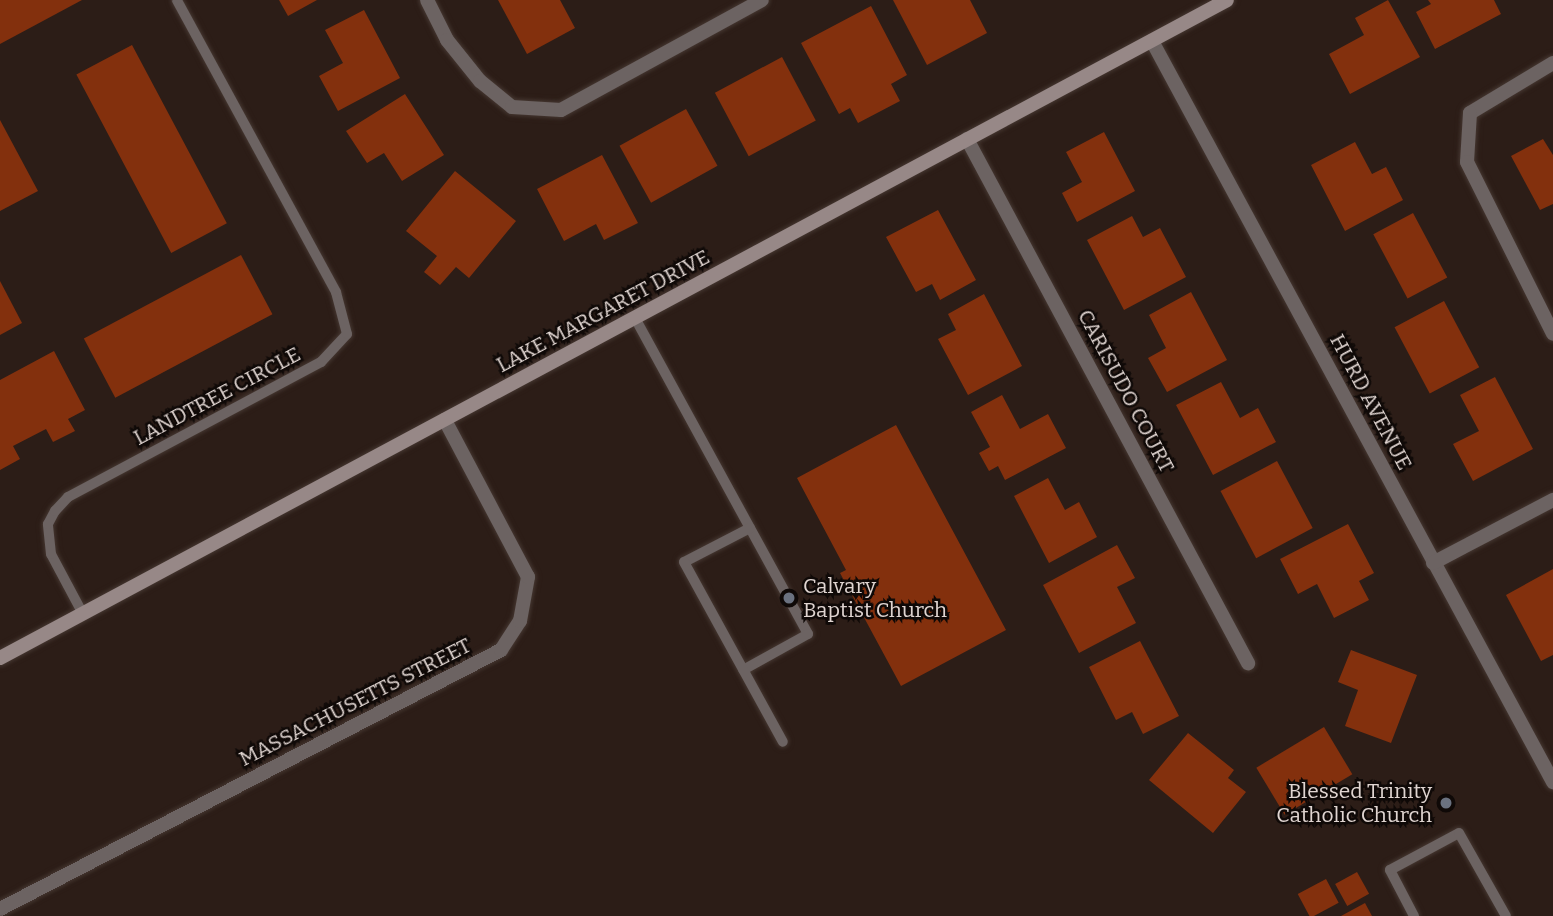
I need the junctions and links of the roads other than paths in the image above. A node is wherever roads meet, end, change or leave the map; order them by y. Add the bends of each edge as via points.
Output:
1 (177, 0) edge
2 (427, 0) edge
3 (762, 0) edge
4 (1227, 0) edge
5 (1152, 41) junction
6 (1553, 63) edge
7 (967, 139) junction
8 (635, 318) junction
9 (1553, 334) edge
10 (444, 419) junction
11 (1553, 500) edge
12 (750, 528) junction
13 (1433, 563) junction
14 (83, 614) junction
15 (0, 658) edge
16 (1248, 663) dead end
17 (743, 670) junction
18 (783, 742) dead end
19 (1553, 782) edge
20 (0, 909) edge
21 (1414, 916) edge
22 (1506, 916) edge

1 - 14 lane, LANDTREE CIRCLE via 336,292 347,334 321,362 62,504 48,524 47,538
2 - 3 street via 455,50 480,81 512,107 561,110
4 - 5 street, LAKE MARGARET DRIVE
5 - 7 street, LAKE MARGARET DRIVE
5 - 13 street, HURD AVENUE
6 - 9 street via 1470,113 1467,162
7 - 8 street, LAKE MARGARET DRIVE
7 - 16 street, CARISUDO COURT
8 - 10 street, LAKE MARGARET DRIVE
8 - 12 lane
10 - 14 street, LAKE MARGARET DRIVE
10 - 20 street, MASSACHUSETTS STREET via 528,577 520,621 501,650
11 - 13 street
12 - 17 lane via 808,634
12 - 17 lane via 684,562
13 - 19 street, HURD AVENUE
14 - 15 street, LAKE MARGARET DRIVE
17 - 18 lane
21 - 22 lane via 1390,870 1460,833

